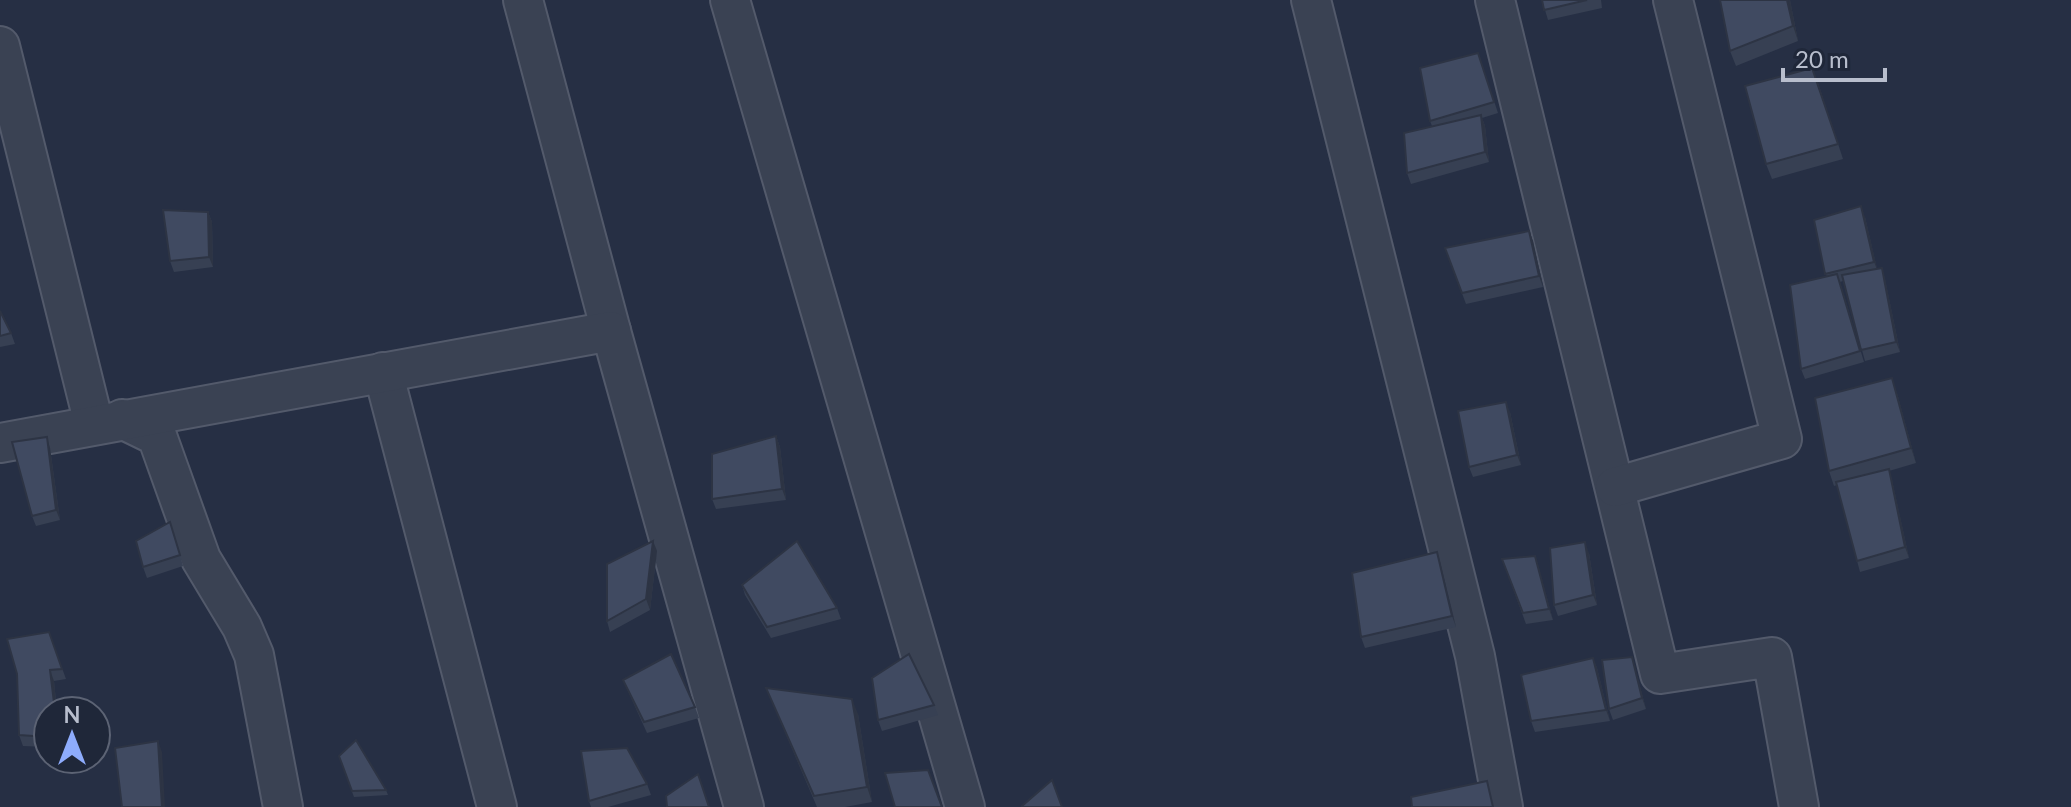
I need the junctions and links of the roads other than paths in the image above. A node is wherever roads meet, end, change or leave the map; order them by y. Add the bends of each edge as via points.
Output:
1 (523, 0) edge
2 (730, 0) edge
3 (1311, 0) edge
4 (1495, 0) edge
5 (1673, 0) edge
6 (0, 46) edge
7 (611, 331) junction
8 (383, 372) junction
9 (108, 421) junction
10 (0, 443) edge
11 (1615, 487) junction
12 (283, 807) edge
13 (497, 807) edge
14 (744, 807) edge
15 (965, 807) edge
16 (1503, 807) edge
17 (1799, 807) edge

1 - 7 street
2 - 15 street
3 - 16 street via 1475,656
4 - 11 street
5 - 11 street via 1782,439
6 - 9 street
7 - 8 street
7 - 14 street
8 - 9 street
8 - 13 street
9 - 10 street
9 - 12 street via 157,436 201,559 248,641
11 - 17 street via 1660,674 1772,657

